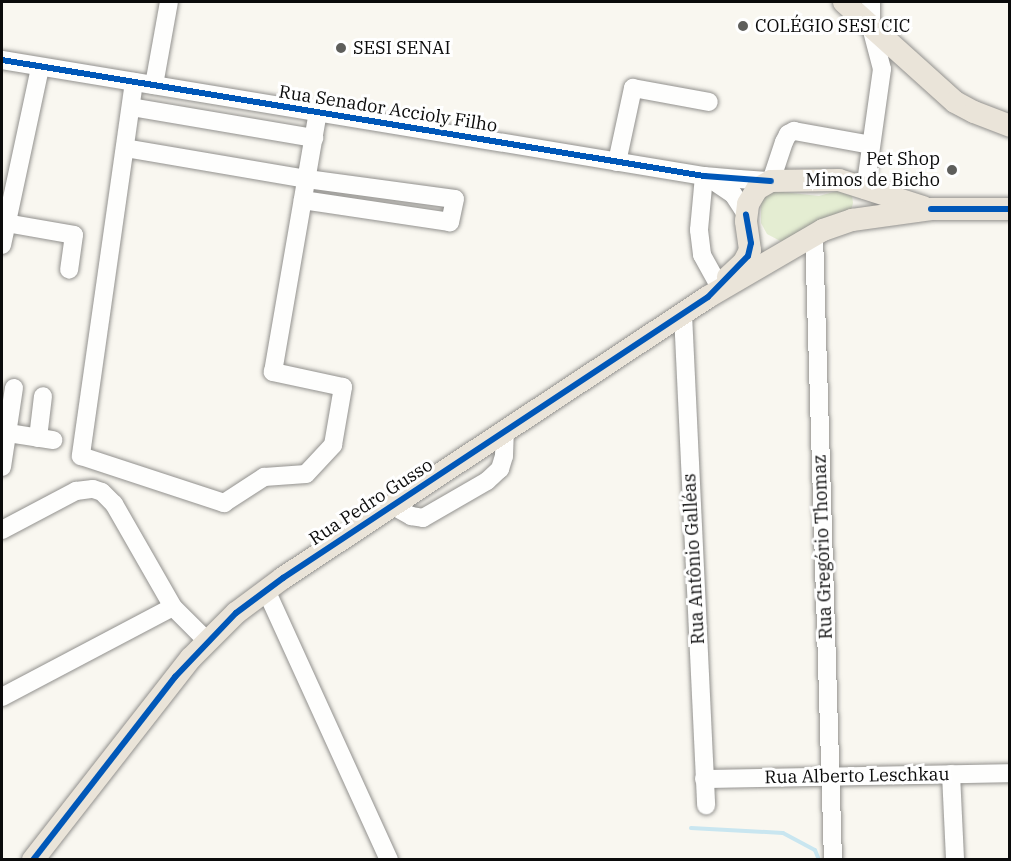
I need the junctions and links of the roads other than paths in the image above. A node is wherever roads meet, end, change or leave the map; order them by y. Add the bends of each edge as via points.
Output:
1 (169, 2) edge
2 (844, 2) edge
3 (871, 2) edge
4 (871, 27) junction
5 (2, 60) edge
6 (40, 67) junction
7 (134, 82) junction
8 (154, 85) junction
9 (709, 102) dead end
10 (131, 107) junction
11 (318, 112) junction
12 (1010, 126) edge
13 (314, 138) junction
14 (871, 144) junction
15 (125, 148) junction
16 (618, 162) junction
17 (704, 176) junction
18 (307, 178) junction
19 (839, 180) junction
20 (771, 181) junction
21 (866, 190) junction
22 (303, 200) junction
23 (1010, 209) edge
24 (931, 210) junction
25 (863, 218) junction
26 (6, 223) junction
27 (748, 225) junction
28 (814, 235) junction
29 (2, 245) edge
30 (777, 257) junction
31 (69, 270) dead end
32 (713, 292) junction
33 (683, 314) junction
34 (14, 388) dead end
35 (43, 396) dead end
36 (505, 431) junction
37 (4, 432) edge
38 (2, 467) edge
39 (393, 506) junction
40 (2, 530) edge
41 (266, 590) junction
42 (173, 607) junction
43 (207, 641) junction
44 (2, 697) edge
45 (1010, 773) edge
46 (951, 774) junction
47 (830, 776) junction
48 (704, 778) junction
49 (706, 805) dead end
50 (34, 859) edge
51 (389, 860) edge
52 (833, 860) edge
53 (955, 860) edge

1 - 8 street
2 - 4 main road
3 - 4 street
4 - 12 main road via 955,102
4 - 14 street via 882,69
5 - 6 street, Rua Senador Accioly Filho
6 - 7 street, Rua Senador Accioly Filho
6 - 26 street
7 - 8 street, Rua Senador Accioly Filho
7 - 10 street
8 - 11 street, Rua Senador Accioly Filho
9 - 16 street via 633,88
10 - 13 street
10 - 15 street
11 - 13 street
11 - 16 street, Rua Senador Accioly Filho
13 - 18 street
14 - 19 street via 858,164
14 - 20 street via 794,131 784,142
14 - 21 street
15 - 18 street
15 - 22 street via 81,456 224,503 264,477 306,474 333,444 343,387 273,372
16 - 17 street, Rua Senador Accioly Filho
17 - 20 street, Rua Senador Accioly Filho
17 - 27 street, Rua Senador Accioly Filho via 733,194
17 - 32 street via 700,238
18 - 22 street
18 - 22 street via 455,199 450,222
19 - 20 main road, Rua Pedro Gusso
19 - 21 main road, Rua Pedro Gusso
20 - 27 main road, Rua Pedro Gusso via 752,196
21 - 24 main road, Rua Pedro Gusso
21 - 25 main road via 870,204
23 - 24 main road, Rua Pedro Gusso
24 - 25 main road, Rua Pedro Gusso
25 - 28 main road, Rua Pedro Gusso
26 - 29 street
26 - 31 street via 74,235
27 - 30 main road via 762,251
27 - 32 main road, Rua Pedro Gusso via 748,256
28 - 30 main road, Rua Pedro Gusso
28 - 47 street, Rua Gregório Thomaz
30 - 32 main road, Rua Pedro Gusso
32 - 33 main road, Rua Pedro Gusso
33 - 36 main road, Rua Pedro Gusso
33 - 48 street, Rua Antônio Galléas
34 - 37 street
35 - 37 street via 45,439
36 - 39 main road, Rua Pedro Gusso
36 - 39 street via 502,462 488,481 423,518
37 - 38 street
39 - 41 main road, Rua Pedro Gusso
40 - 42 street via 75,491 102,492 114,504
41 - 43 main road, Rua Pedro Gusso
41 - 51 street
42 - 43 street
42 - 44 street
43 - 50 main road, Rua Pedro Gusso via 157,698
45 - 46 street, Rua Alberto Leschkau
46 - 47 street, Rua Alberto Leschkau
46 - 53 street
47 - 48 street, Rua Alberto Leschkau
47 - 52 street, Rua Gregório Thomaz
48 - 49 street, Rua Antônio Galléas

